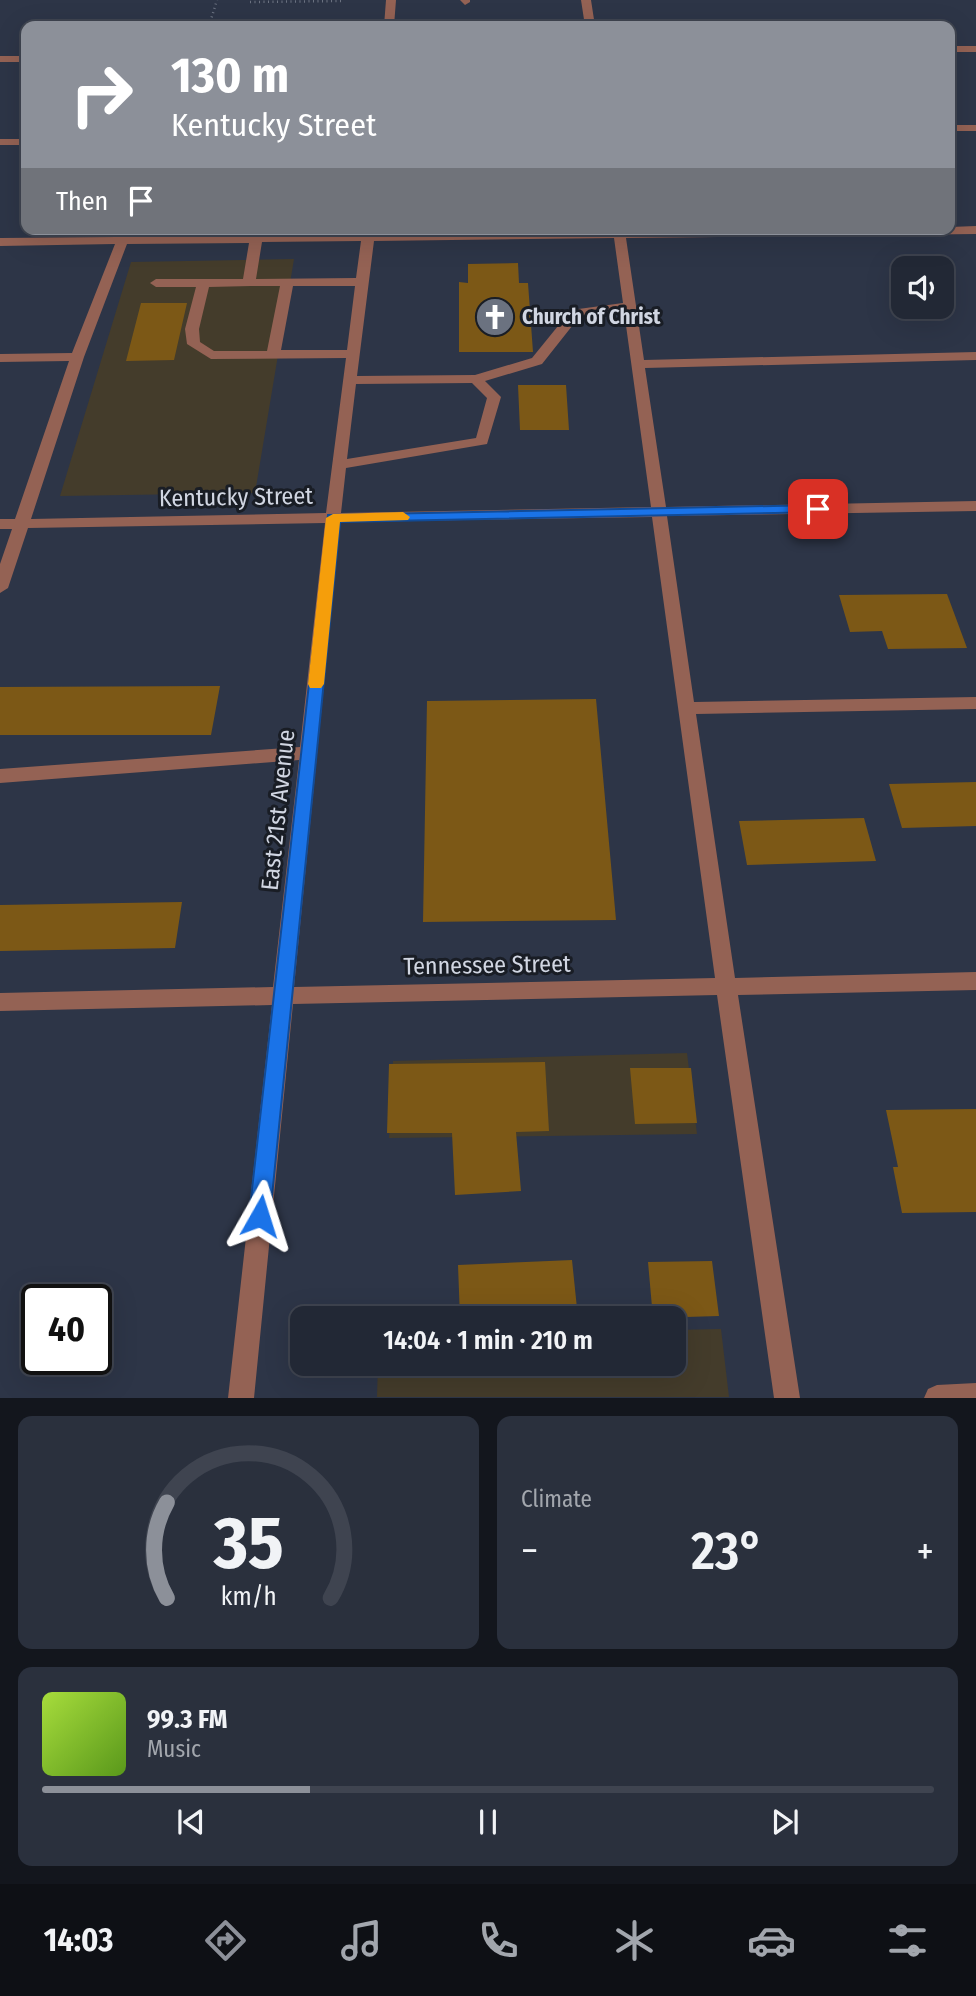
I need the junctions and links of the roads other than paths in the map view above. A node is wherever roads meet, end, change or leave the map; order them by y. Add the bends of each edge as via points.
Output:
1 (391, 0) edge
2 (586, 0) edge
3 (389, 21) edge
4 (589, 21) edge
5 (955, 49) edge
6 (976, 49) edge
7 (0, 59) edge
8 (21, 59) edge
9 (955, 128) edge
10 (976, 128) edge
11 (0, 142) edge
12 (21, 142) edge
13 (955, 230) edge
14 (976, 230) edge
15 (124, 235) edge
16 (331, 235) edge
17 (369, 235) edge
18 (620, 235) edge
19 (256, 239) junction
20 (0, 242) edge
21 (249, 282) junction
22 (286, 282) junction
23 (363, 282) junction
24 (156, 283) dead end
25 (203, 283) junction
26 (631, 306) junction
27 (355, 354) junction
28 (273, 355) junction
29 (976, 356) edge
30 (77, 357) junction
31 (0, 358) edge
32 (639, 364) junction
33 (476, 379) junction
34 (352, 380) junction
35 (339, 464) junction
36 (976, 506) edge
37 (660, 512) junction
38 (333, 518) junction
39 (0, 524) edge
40 (22, 524) junction
41 (0, 588) edge
42 (976, 703) edge
43 (688, 708) junction
44 (309, 752) junction
45 (0, 776) edge
46 (976, 981) edge
47 (724, 986) junction
48 (283, 996) junction
49 (0, 1002) edge
50 (976, 1396) edge
51 (241, 1398) edge
52 (787, 1398) edge
53 (937, 1398) edge

1 - 3 street
2 - 4 street
5 - 6 street
7 - 8 street
9 - 10 street
11 - 12 street
13 - 14 street
15 - 19 street
15 - 20 street
15 - 30 street
16 - 19 street
17 - 23 street, East 21st Avenue
18 - 26 street
19 - 21 street
21 - 22 street
21 - 25 street
22 - 23 street
22 - 28 street
23 - 27 street, East 21st Avenue
24 - 25 street
25 - 28 street via 192,329 194,344 211,355
26 - 32 street
26 - 33 street via 576,313 537,361
27 - 28 street
27 - 34 street, East 21st Avenue
29 - 32 street
30 - 31 street
30 - 40 street
32 - 37 street
33 - 34 street
33 - 35 street via 494,397 482,441
34 - 35 street, East 21st Avenue
35 - 38 street, East 21st Avenue
36 - 37 street, Kentucky Street
37 - 38 street, Kentucky Street
37 - 43 street
38 - 40 street, Kentucky Street
38 - 44 street, East 21st Avenue
39 - 40 street, Kentucky Street
40 - 41 street
42 - 43 street
43 - 47 street
44 - 45 street
44 - 48 street, East 21st Avenue
46 - 47 street, Tennessee Street
47 - 48 street, Tennessee Street
47 - 52 street
48 - 49 street, Tennessee Street
48 - 51 street, East 21st Avenue
50 - 53 street

